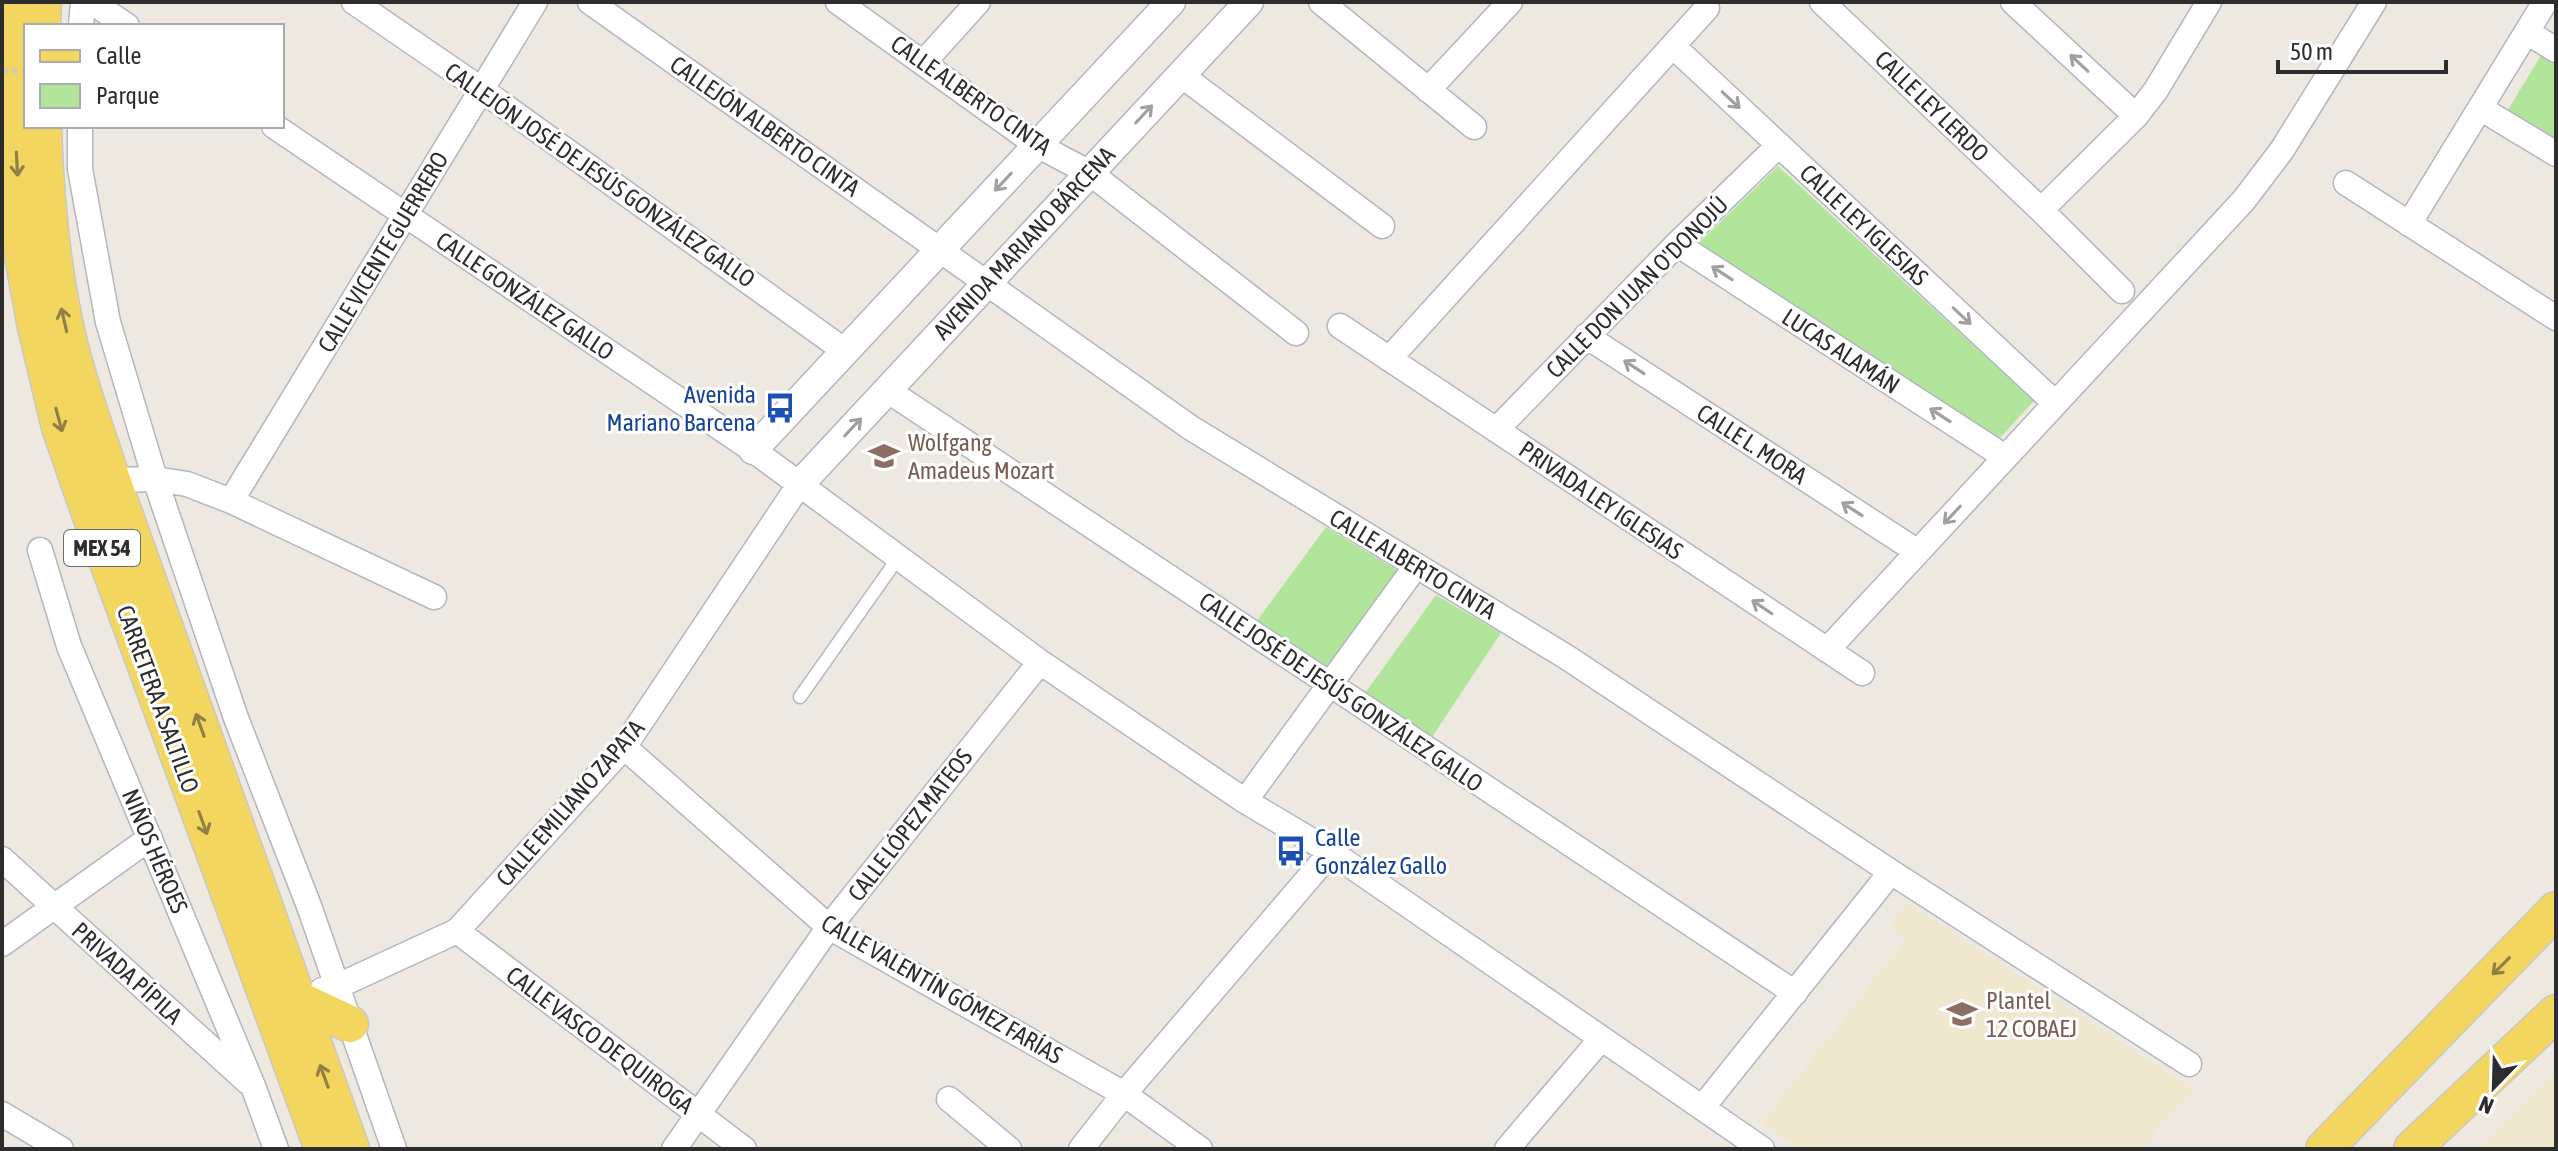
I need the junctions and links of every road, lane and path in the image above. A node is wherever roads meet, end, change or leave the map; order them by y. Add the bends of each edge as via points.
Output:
1 (16, 2) edge
2 (43, 2) edge
3 (83, 2) edge
4 (92, 2) edge
5 (354, 2) edge
6 (535, 2) edge
7 (590, 2) edge
8 (838, 2) edge
9 (978, 2) edge
10 (1171, 2) edge
11 (1249, 2) edge
12 (1321, 2) edge
13 (1510, 2) edge
14 (1822, 2) edge
15 (2013, 2) edge
16 (2374, 2) edge
17 (2545, 2) edge
18 (2203, 4) edge
19 (1707, 8) dead end
20 (42, 24) edge
21 (81, 24) edge
22 (124, 24) edge
23 (2527, 32) junction
24 (1674, 47) junction
25 (2556, 50) edge
26 (923, 63) junction
27 (2, 71) edge
28 (24, 71) edge
29 (1181, 75) junction
30 (482, 90) junction
31 (1428, 90) junction
32 (2480, 108) junction
33 (2136, 116) junction
34 (20, 117) edge
35 (1474, 127) dead end
36 (80, 128) edge
37 (277, 128) edge
38 (1037, 145) junction
39 (1779, 145) junction
40 (2556, 154) edge
41 (1090, 173) junction
42 (2346, 183) dead end
43 (2041, 210) junction
44 (406, 216) junction
45 (2409, 224) junction
46 (1382, 226) dead end
47 (1677, 244) junction
48 (939, 250) junction
49 (13, 264) edge
50 (987, 283) junction
51 (2122, 291) dead end
52 (2556, 318) edge
53 (1340, 326) dead end
54 (1296, 333) dead end
55 (1586, 336) junction
56 (845, 351) junction
57 (1389, 359) junction
58 (887, 390) junction
59 (2055, 403) junction
60 (1496, 430) junction
61 (753, 450) junction
62 (2005, 457) junction
63 (155, 479) junction
64 (112, 480) junction
65 (799, 485) junction
66 (231, 501) junction
67 (40, 550) dead end
68 (1918, 552) junction
69 (898, 558) junction
70 (1416, 566) junction
71 (434, 597) dead end
72 (1827, 650) junction
73 (1040, 662) junction
74 (1862, 673) dead end
75 (1329, 685) junction
76 (800, 697) dead end
77 (624, 747) junction
78 (1245, 801) junction
79 (150, 838) junction
80 (1331, 852) junction
81 (2, 859) edge
82 (1891, 872) junction
83 (54, 906) junction
84 (2556, 910) edge
85 (829, 927) junction
86 (457, 931) junction
87 (2, 944) edge
88 (338, 986) junction
89 (1795, 993) junction
90 (297, 998) junction
91 (2556, 1013) edge
92 (350, 1024) junction
93 (1601, 1039) junction
94 (2189, 1064) dead end
95 (253, 1086) junction
96 (1124, 1094) junction
97 (949, 1099) dead end
98 (1702, 1108) junction
99 (2, 1114) edge
100 (698, 1114) junction
101 (61, 1149) edge
102 (276, 1149) edge
103 (323, 1149) edge
104 (351, 1149) edge
105 (394, 1149) edge
106 (674, 1149) edge
107 (744, 1149) edge
108 (1009, 1149) edge
109 (1081, 1149) edge
110 (1200, 1149) edge
111 (1507, 1149) edge
112 (1762, 1149) edge
113 (2324, 1149) edge
114 (2412, 1149) edge

1 - 34 main road, CARRETERA A SALTILLO / MEX 54 via 12,70
2 - 20 main road
3 - 21 street
4 - 22 street
5 - 30 street, CALLEJÓN JOSÉ DE JESÚS GONZÁLEZ GALLO
6 - 30 street, CALLE VICENTE GUERRERO
7 - 48 street, CALLEJÓN ALBERTO CINTA
8 - 26 street, CALLE ALBERTO CINTA
9 - 26 street
10 - 38 street
11 - 29 street, AVENIDA MARIANO BÁRCENA
12 - 31 street
13 - 31 street
14 - 43 street, CALLE LEY LERDO
33 -> 15 street
16 - 59 street via 2315,101 2252,189
17 - 23 street
18 - 33 street
19 - 24 street
23 - 25 street
23 - 32 street
24 -> 39 street, CALLE LEY IGLESIAS
24 - 57 street
26 - 38 street, CALLE ALBERTO CINTA
27 - 28 path, bridge
41 -> 29 street, AVENIDA MARIANO BÁRCENA
29 - 46 street
30 - 44 street, CALLE VICENTE GUERRERO
30 - 56 street, CALLEJÓN JOSÉ DE JESÚS GONZÁLEZ GALLO
31 - 35 street
32 - 40 street
32 - 45 street
33 - 43 street
34 -> 49 main road, CARRETERA A SALTILLO / MEX 54
64 -> 34 main road, CARRETERA A SALTILLO / MEX 54 via 63,318
36 - 63 street via 80,169 108,322
37 - 44 street, CALLE GONZÁLEZ GALLO
38 - 41 street, CALLE ALBERTO CINTA
38 -> 48 street
39 - 47 street, CALLE DON JUAN O'DONOJÚ
39 -> 59 street, CALLE LEY IGLESIAS
41 - 50 street, AVENIDA MARIANO BÁRCENA
41 - 54 street, CALLE ALBERTO CINTA
42 - 45 street
43 - 51 street, CALLE LEY LERDO
44 - 61 street, CALLE GONZÁLEZ GALLO
44 - 66 street, CALLE VICENTE GUERRERO
45 - 52 street
47 - 55 street, CALLE DON JUAN O'DONOJÚ
62 -> 47 street, LUCAS ALAMÁN
48 - 50 street, CALLE ALBERTO CINTA
48 - 56 street
49 -> 103 main road, CARRETERA A SALTILLO / MEX 54 via 86,502
50 - 58 street, AVENIDA MARIANO BÁRCENA
50 - 70 street, CALLE ALBERTO CINTA via 1191,428
53 - 57 street, PRIVADA LEY IGLESIAS
55 - 60 street, CALLE DON JUAN O'DONOJÚ
68 -> 55 street, CALLE L. MORA
56 - 61 street
57 - 60 street, PRIVADA LEY IGLESIAS
65 -> 58 street, AVENIDA MARIANO BÁRCENA
58 - 75 street, CALLE JOSÉ DE JESÚS GONZÁLEZ GALLO
59 - 62 street
72 -> 60 street, PRIVADA LEY IGLESIAS
61 - 65 street, CALLE GONZÁLEZ GALLO
62 -> 68 street
63 - 64 street
63 - 66 street via 187,484
63 - 88 street via 231,703
90 -> 64 main road, CARRETERA A SALTILLO / MEX 54
65 - 69 street, CALLE GONZÁLEZ GALLO
65 - 77 street, CALLE EMILIANO ZAPATA
66 - 71 street
67 - 79 street, NIÑOS HÉROES via 69,646
68 - 72 street
69 - 73 street, CALLE GONZÁLEZ GALLO
69 - 76 lane
70 - 75 street
70 - 82 street, CALLE ALBERTO CINTA via 1568,658
72 - 74 street, PRIVADA LEY IGLESIAS
73 - 78 street, CALLE GONZÁLEZ GALLO
73 - 85 street, CALLE LÓPEZ MATEOS
75 - 78 street
75 - 89 street, CALLE JOSÉ DE JESÚS GONZÁLEZ GALLO
77 - 85 street, CALLE VALENTÍN GÓMEZ FARÍAS
77 - 86 street, CALLE EMILIANO ZAPATA
78 - 80 street, CALLE GONZÁLEZ GALLO
79 - 83 street
79 - 95 street, NIÑOS HÉROES
80 - 93 street, CALLE GONZÁLEZ GALLO
80 - 96 street
81 - 83 street, PRIVADA PÍPILA
82 - 89 street
82 - 94 street, CALLE ALBERTO CINTA
83 - 87 street
83 - 95 street, PRIVADA PÍPILA
84 -> 113 main road
85 - 96 street, CALLE VALENTÍN GÓMEZ FARÍAS
85 - 100 street, CALLE LÓPEZ MATEOS
86 - 88 street, CALLE EMILIANO ZAPATA
86 - 100 street, CALLE VASCO DE QUIROGA
88 - 90 street, CALLE EMILIANO ZAPATA
88 - 92 street
89 - 98 street
90 - 92 main road
104 -> 90 main road, CARRETERA A SALTILLO / MEX 54
91 - 114 main road
92 - 105 street
93 - 98 street, CALLE GONZÁLEZ GALLO
93 - 111 street
95 - 102 street, NIÑOS HÉROES
96 - 109 street
96 - 110 street, CALLE VALENTÍN GÓMEZ FARÍAS
97 - 108 street
98 - 112 street, CALLE GONZÁLEZ GALLO
99 - 101 street
100 - 106 street, CALLE LÓPEZ MATEOS
100 - 107 street, CALLE VASCO DE QUIROGA

